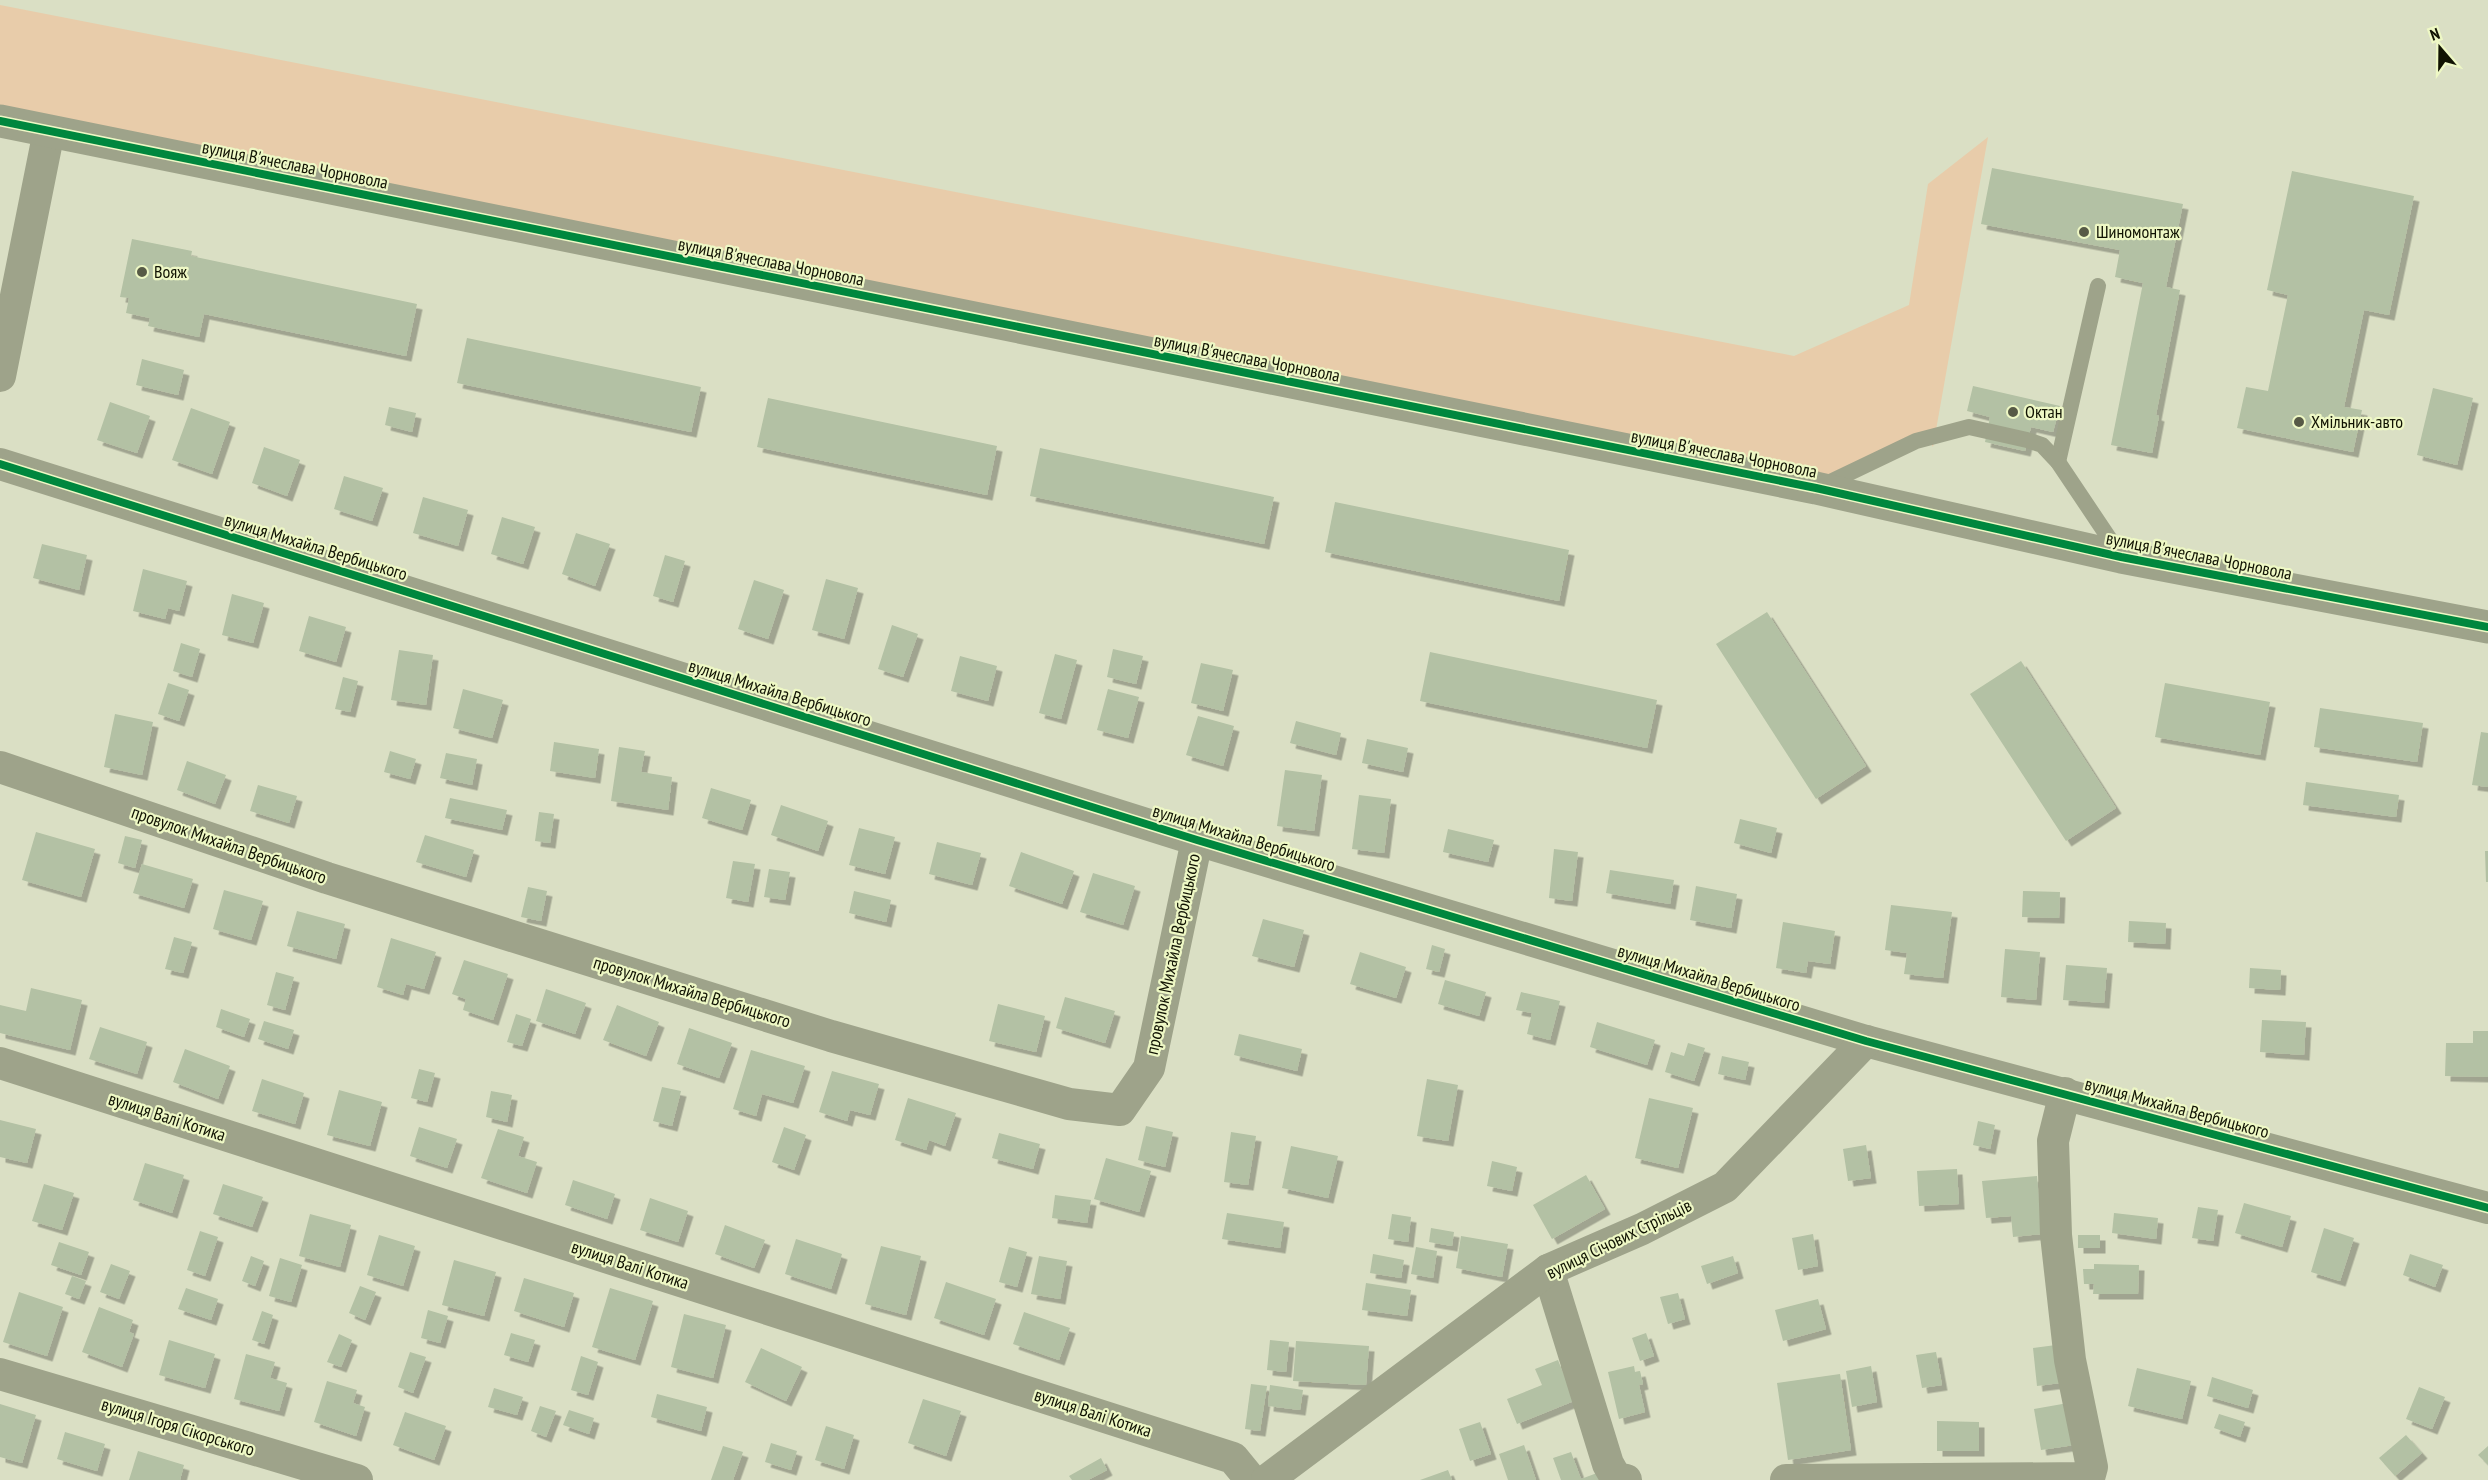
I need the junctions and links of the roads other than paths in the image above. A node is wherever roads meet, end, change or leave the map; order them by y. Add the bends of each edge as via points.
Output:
1 (0, 121) edge
2 (48, 131) junction
3 (2098, 286) dead end
4 (0, 376) edge
5 (2058, 462) junction
6 (0, 464) edge
7 (1816, 488) junction
8 (2121, 557) junction
9 (2488, 627) edge
10 (0, 767) edge
11 (1197, 840) junction
12 (1866, 1041) junction
13 (0, 1063) edge
14 (2065, 1093) junction
15 (2488, 1208) edge
16 (1548, 1270) junction
17 (0, 1374) edge
18 (357, 1480) edge
19 (1251, 1480) edge
20 (1266, 1480) edge
21 (1626, 1480) edge
22 (1786, 1480) edge

1 - 2 street, вулиця В'ячеслава Чорновола
2 - 4 street
2 - 7 street, вулиця В'ячеслава Чорновола
3 - 5 lane
5 - 7 lane via 2042,446 2027,440 1969,428 1916,441
5 - 8 lane
6 - 11 street, вулиця Михайла Вербицького
7 - 8 street, вулиця В'ячеслава Чорновола
8 - 9 street, вулиця В'ячеслава Чорновола
10 - 11 street, провулок Михайла Вербицького via 338,881 831,1036 1069,1104 1120,1110 1149,1068
11 - 12 street, вулиця Михайла Вербицького
12 - 14 street, вулиця Михайла Вербицького
12 - 16 street, вулиця Січових Стрільців via 1725,1187
13 - 19 street, вулиця Валі Котика via 1233,1458
14 - 15 street, вулиця Михайла Вербицького
14 - 22 street via 2053,1141 2056,1235 2070,1360 2092,1467 2089,1478
16 - 20 street, вулиця Січових Стрільців
16 - 21 street via 1608,1464 1616,1478
17 - 18 street, вулиця Ігоря Сікорського

